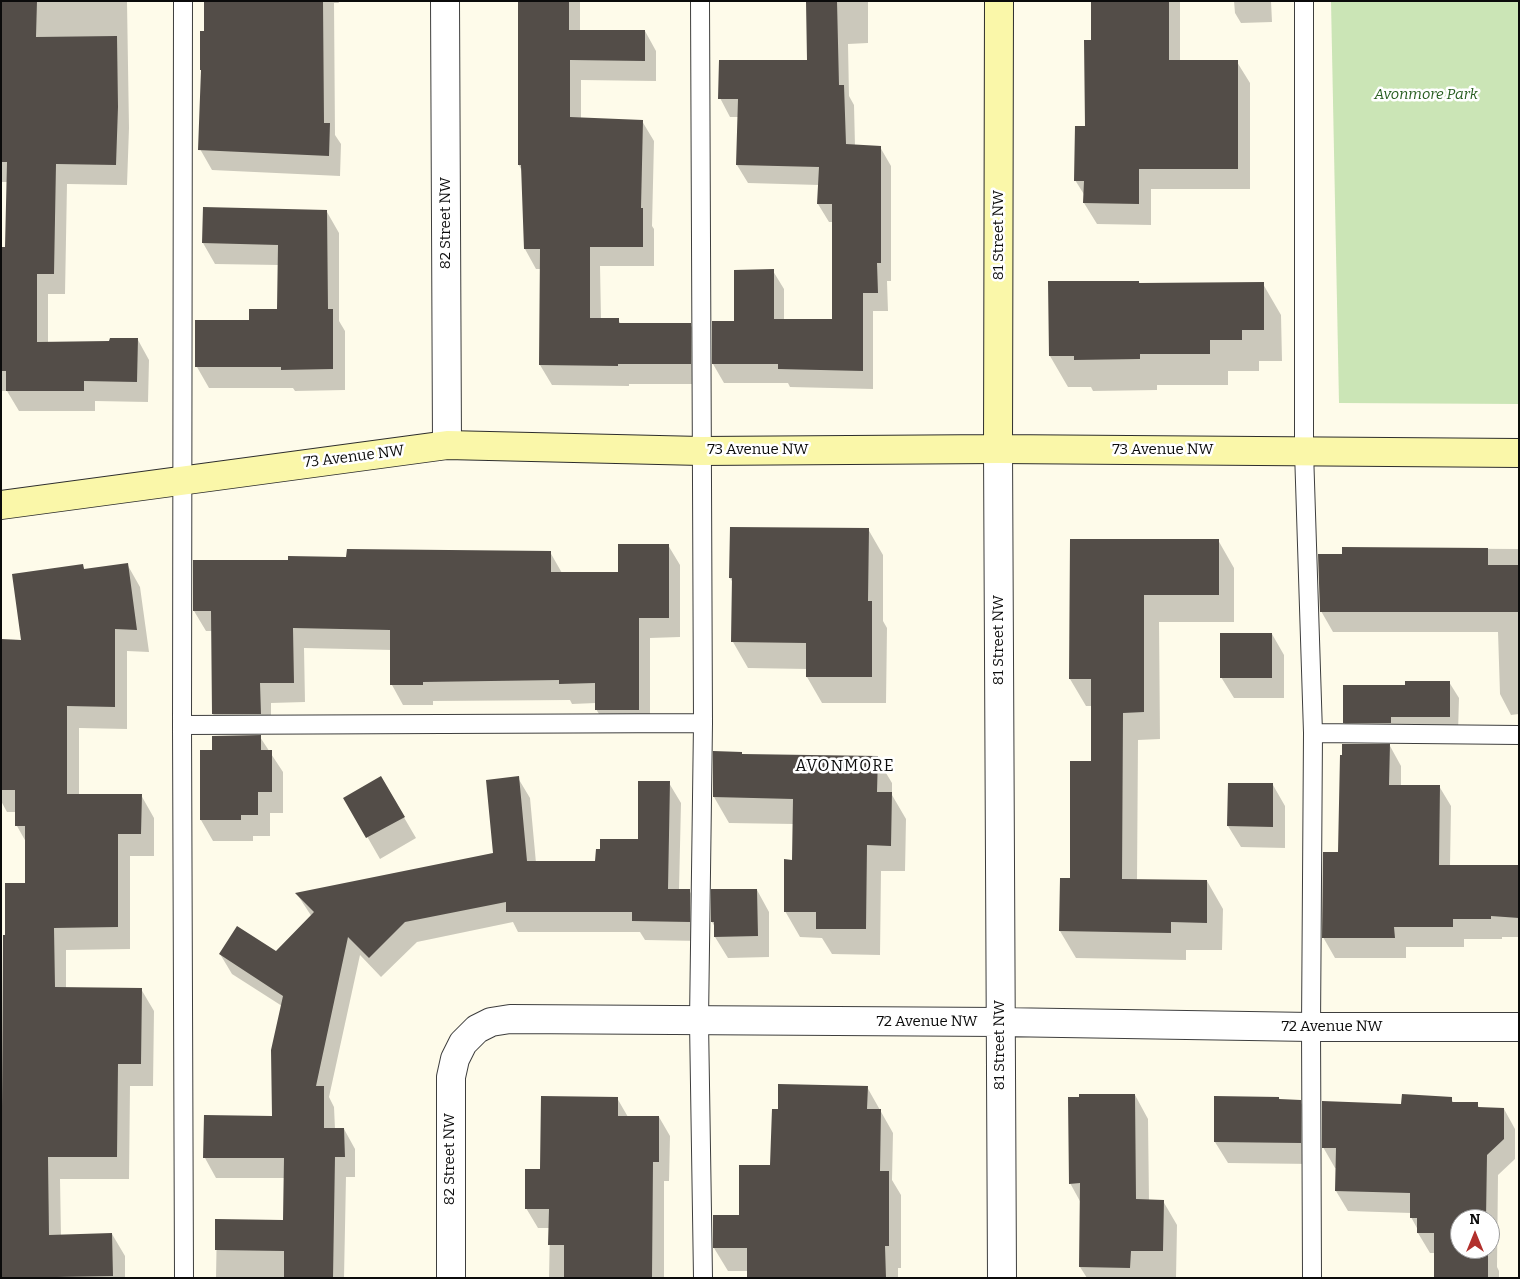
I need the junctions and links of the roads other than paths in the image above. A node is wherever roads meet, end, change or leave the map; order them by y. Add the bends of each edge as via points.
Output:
1 (183, 1) edge
2 (445, 1) edge
3 (700, 1) edge
4 (999, 1) edge
5 (1304, 1) edge
6 (447, 445) junction
7 (998, 449) junction
8 (701, 450) junction
9 (1304, 451) junction
10 (1519, 453) edge
11 (183, 480) junction
12 (1, 505) edge
13 (702, 723) junction
14 (182, 725) junction
15 (1313, 733) junction
16 (1519, 735) edge
17 (699, 1021) junction
18 (1000, 1022) junction
19 (1311, 1027) junction
20 (1519, 1027) edge
21 (463, 1043) joint
22 (184, 1278) edge
23 (451, 1278) edge
24 (703, 1278) edge
25 (1002, 1278) edge
26 (1312, 1278) edge

1 - 11 lane
2 - 6 street, 82 Street NW
3 - 8 lane
4 - 7 street, 81 Street NW
5 - 9 lane
6 - 8 street, 73 Avenue NW
6 - 11 street, 73 Avenue NW
7 - 8 street, 73 Avenue NW
7 - 9 street, 73 Avenue NW
7 - 18 street, 81 Street NW
8 - 13 lane
9 - 10 street, 73 Avenue NW
9 - 15 lane
11 - 12 street, 73 Avenue NW
11 - 14 lane
13 - 14 lane
13 - 17 lane
14 - 22 lane
15 - 16 lane
15 - 19 lane
17 - 18 street, 72 Avenue NW
17 - 21 street, 72 Avenue NW via 510,1019 491,1022 477,1029
17 - 24 lane
18 - 19 street, 72 Avenue NW
18 - 25 street, 81 Street NW
19 - 20 street, 72 Avenue NW
19 - 26 lane
21 - 23 street, 82 Street NW via 451,1077

